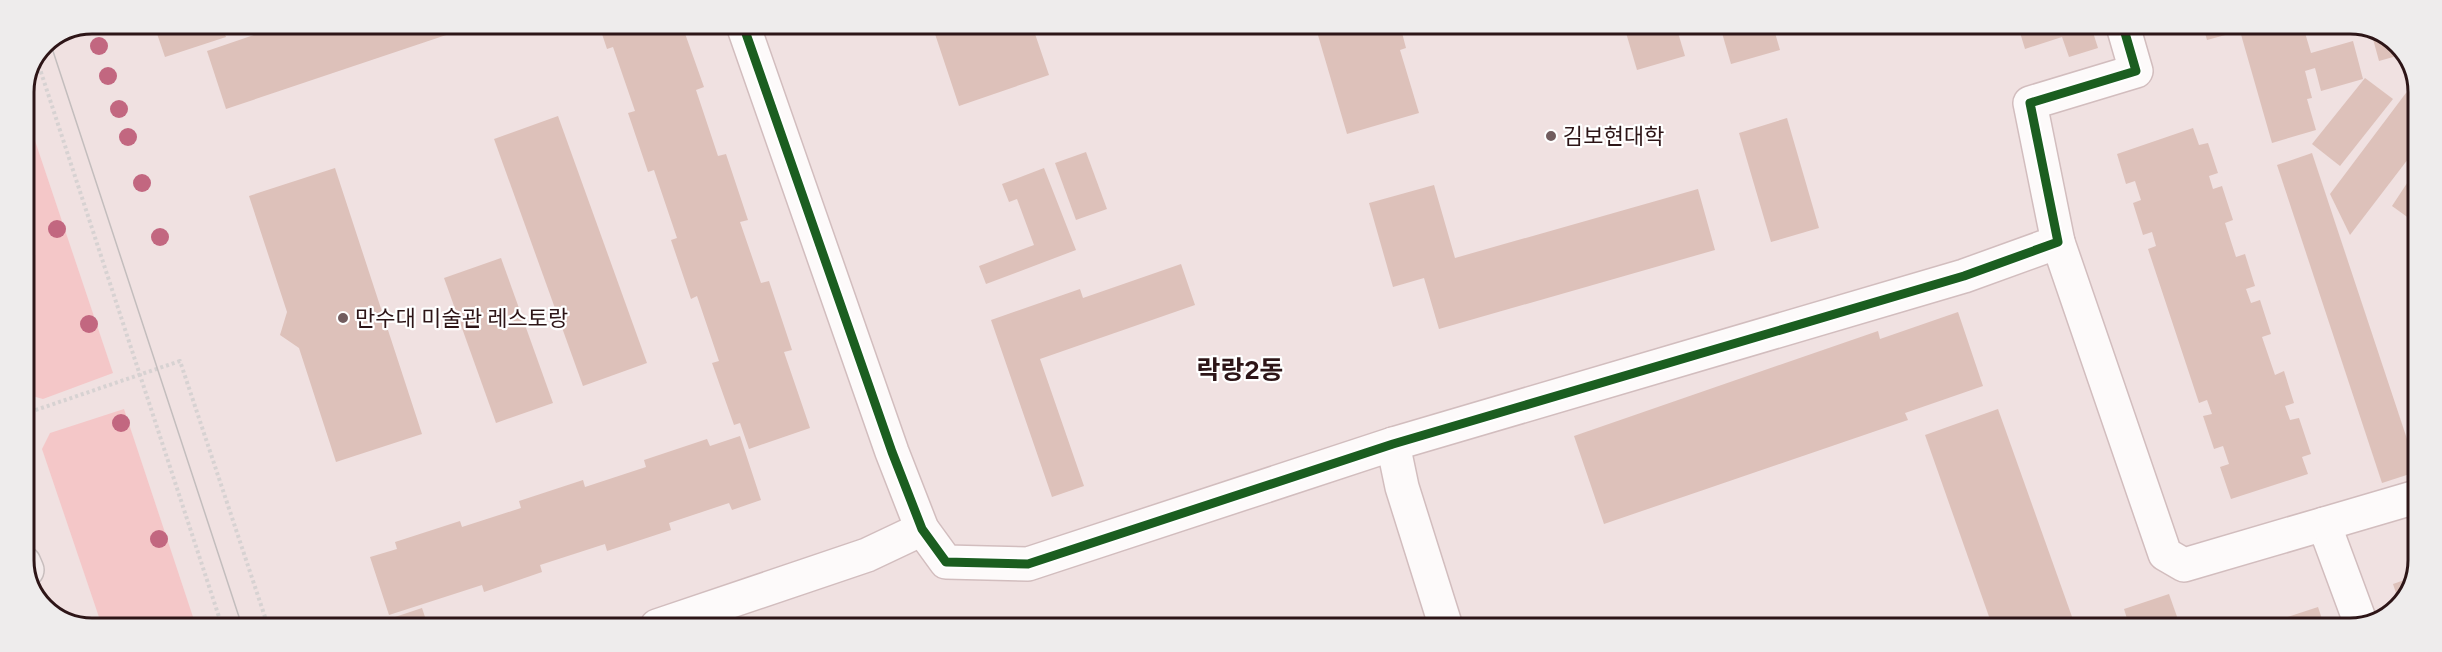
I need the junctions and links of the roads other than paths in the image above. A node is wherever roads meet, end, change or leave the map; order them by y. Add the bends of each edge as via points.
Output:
1 (746, 34) edge
2 (2125, 34) edge
3 (2058, 242) junction
4 (1393, 444) junction
5 (2408, 499) edge
6 (2324, 524) junction
7 (921, 529) junction
8 (2358, 617) edge
9 (681, 618) edge
10 (1443, 618) edge

1 - 7 street
2 - 3 street via 2136,71 2030,103
3 - 4 street via 1964,276
3 - 6 street via 2165,554 2184,565
4 - 7 street via 1028,564 946,562
4 - 10 street via 1402,487
5 - 6 street
6 - 8 street
7 - 9 street via 867,555

